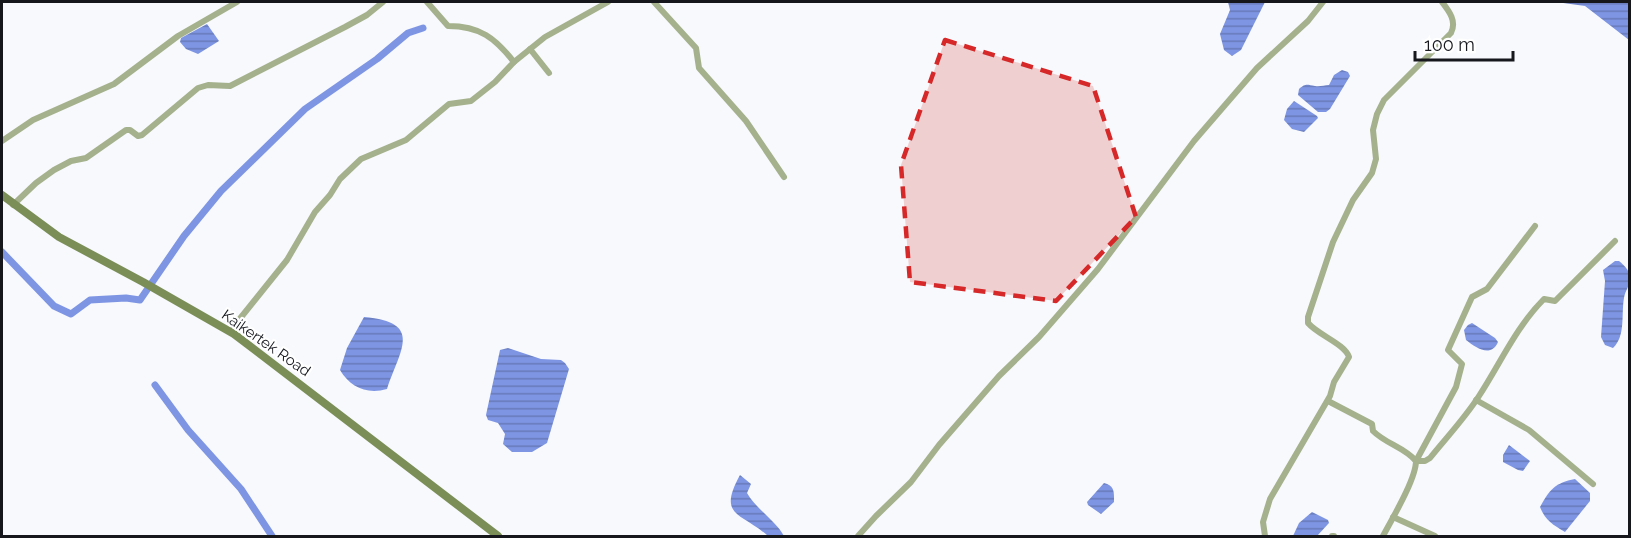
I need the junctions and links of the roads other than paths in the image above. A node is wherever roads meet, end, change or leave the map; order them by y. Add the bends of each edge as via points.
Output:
1 (237, 2) edge
2 (383, 2) edge
3 (427, 2) edge
4 (608, 2) edge
5 (654, 2) edge
6 (1323, 2) edge
7 (1442, 2) edge
8 (530, 49) junction
9 (514, 62) junction
10 (549, 74) dead end
11 (2, 141) edge
12 (784, 177) dead end
13 (2, 195) edge
14 (13, 205) junction
15 (1535, 226) dead end
16 (1615, 241) dead end
17 (230, 331) junction
18 (1476, 400) junction
19 (1328, 401) junction
20 (1416, 460) junction
21 (1593, 484) dead end
22 (1393, 517) junction
23 (1265, 534) edge
24 (498, 537) edge
25 (858, 537) edge
26 (1271, 537) edge
27 (1383, 537) edge
28 (1435, 537) edge

1 - 11 street via 178,36 114,84 33,120
2 - 14 street via 367,15 230,86 198,88 142,135 126,130 86,158 54,170
3 - 9 street via 448,26 465,26 490,36
4 - 8 street via 565,24
5 - 12 street via 696,48 699,68 746,121
6 - 25 street via 1250,76 1194,141 1098,269
7 - 19 street via 1454,27 1384,100 1373,130 1376,159 1372,173 1353,200 1333,242 1308,317 1313,328 1347,351 1349,357
8 - 9 street
8 - 10 street
9 - 17 street via 471,100 449,105 406,140 361,159 340,178 287,260
13 - 14 main road, Kaikertek Road
14 - 17 main road, Kaikertek Road via 59,237
15 - 20 street via 1487,289 1472,297 1448,350 1462,364 1456,387
16 - 18 street via 1555,301 1544,299 1535,308
17 - 24 main road, Kaikertek Road
18 - 20 street via 1430,458
18 - 21 street via 1529,430
19 - 20 street via 1372,424 1372,431 1382,440
19 - 23 street via 1270,499 1263,522
20 - 22 street
22 - 27 street
22 - 28 street
23 - 26 street

